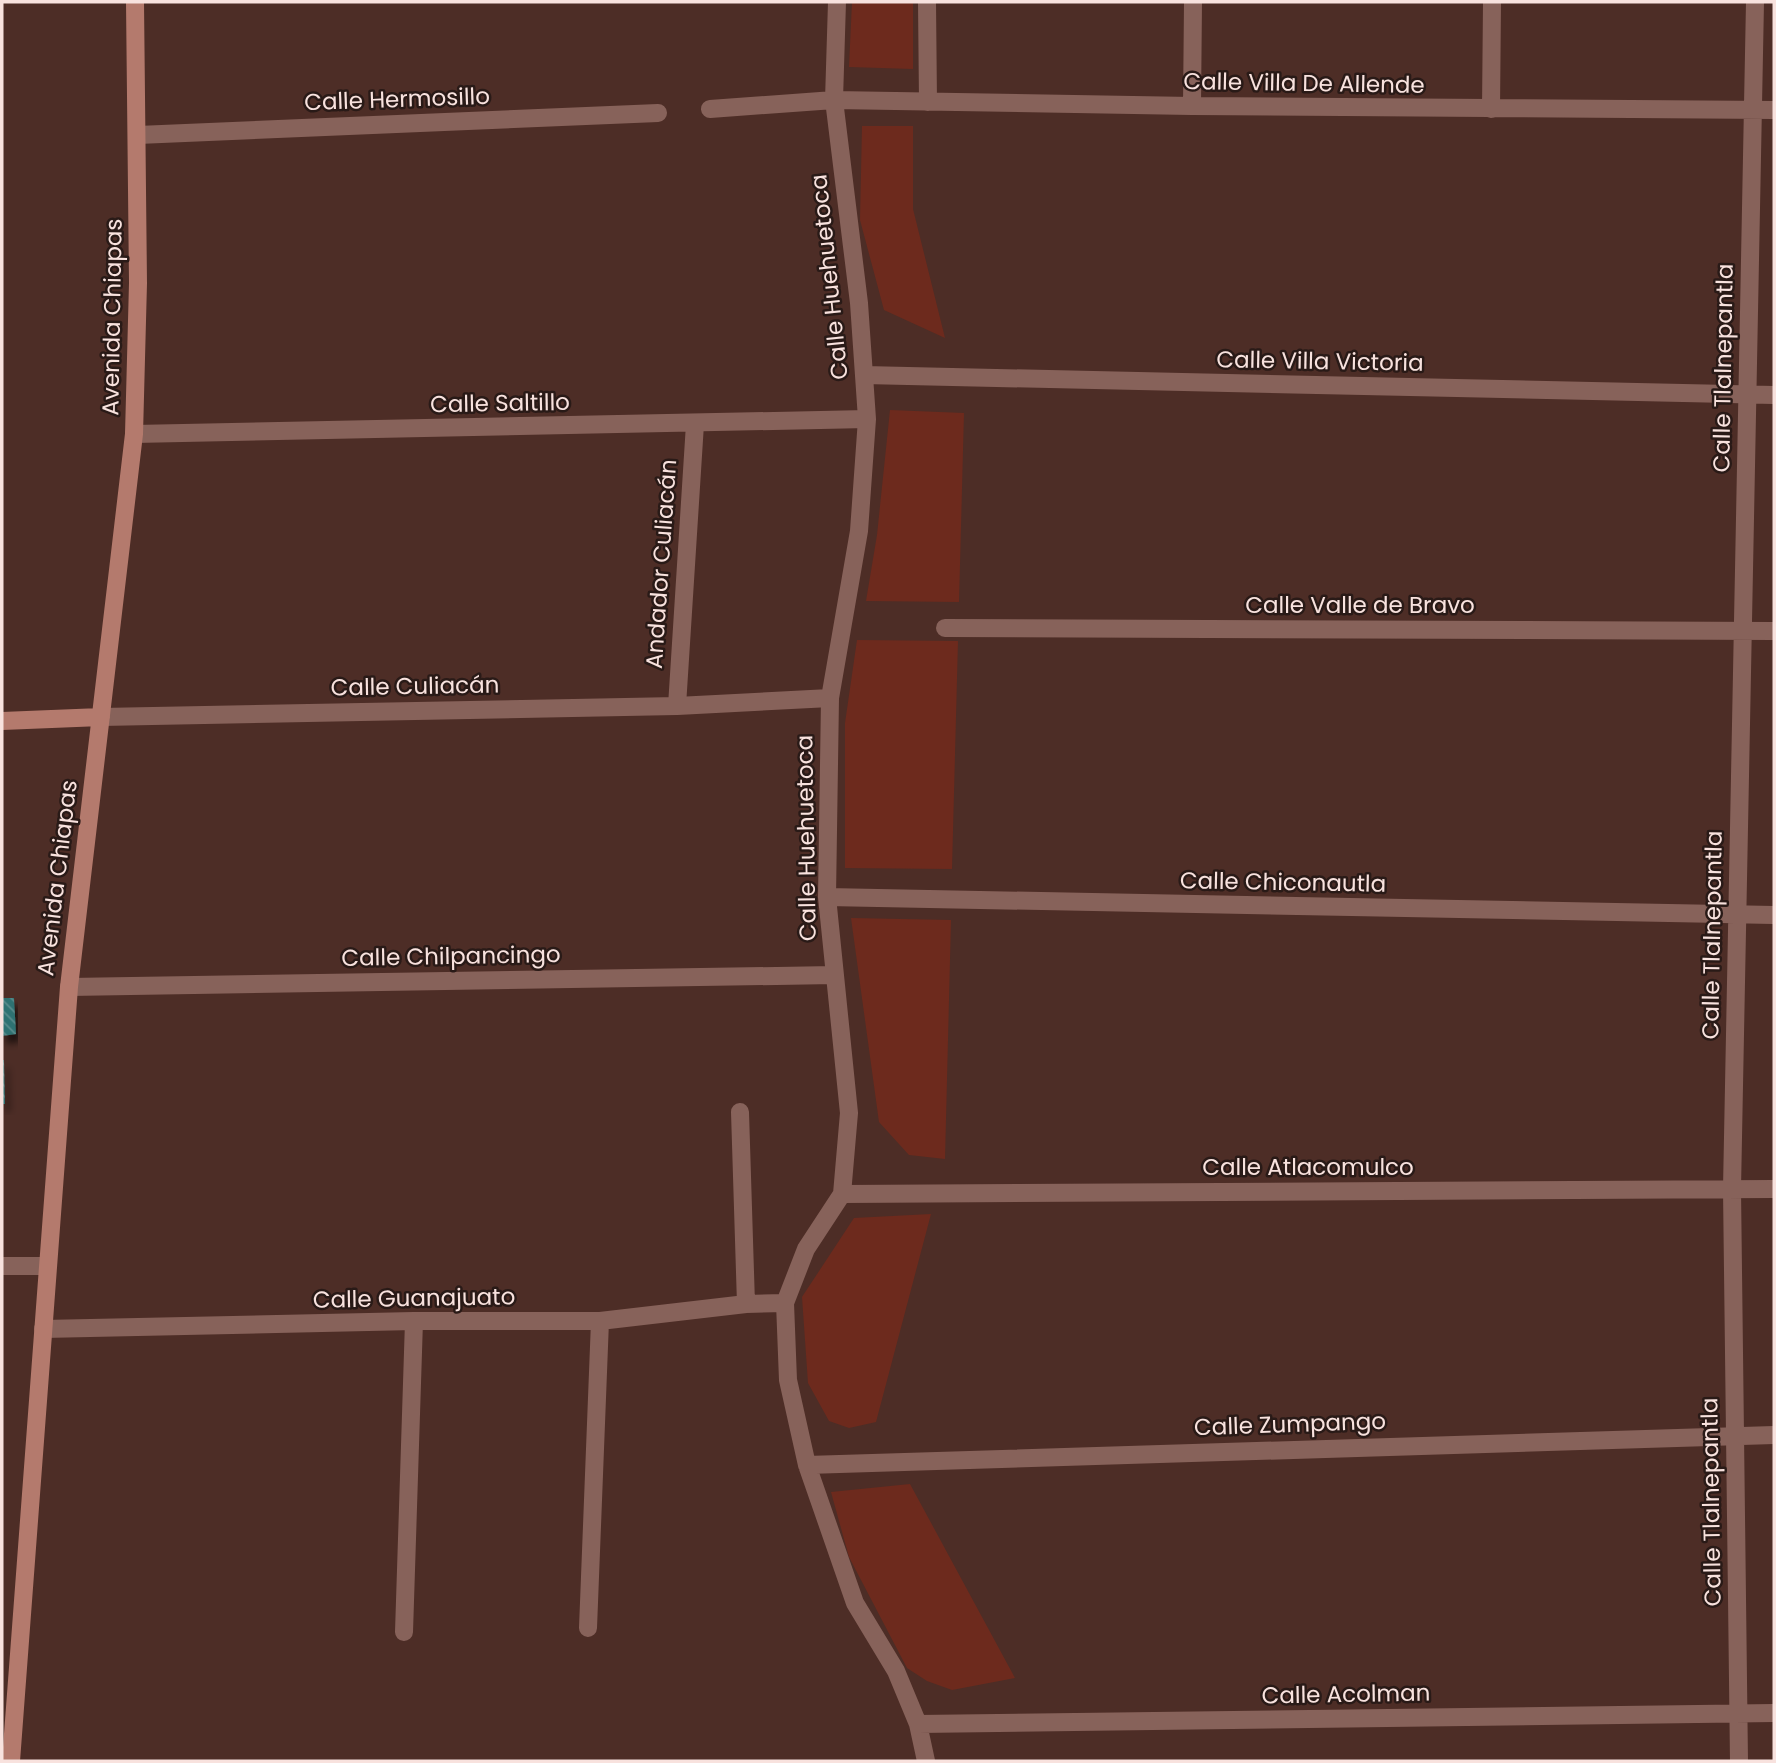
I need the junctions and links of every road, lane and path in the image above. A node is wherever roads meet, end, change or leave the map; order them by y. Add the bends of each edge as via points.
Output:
1 (135, 2) edge
2 (837, 2) edge
3 (927, 2) edge
4 (1193, 2) edge
5 (1492, 2) edge
6 (1755, 2) edge
7 (834, 100) junction
8 (928, 102) junction
9 (1192, 106) junction
10 (710, 108) dead end
11 (1491, 109) junction
12 (1753, 109) junction
13 (1774, 110) edge
14 (659, 113) dead end
15 (138, 135) junction
16 (864, 375) junction
17 (1746, 395) junction
18 (1774, 395) edge
19 (867, 419) junction
20 (695, 424) junction
21 (134, 434) junction
22 (945, 628) dead end
23 (1742, 630) junction
24 (1774, 631) edge
25 (830, 698) junction
26 (677, 706) junction
27 (101, 718) junction
28 (2, 720) edge
29 (827, 897) junction
30 (1737, 915) junction
31 (1774, 915) edge
32 (834, 975) junction
33 (68, 987) junction
34 (740, 1112) dead end
35 (1732, 1189) junction
36 (1774, 1189) edge
37 (842, 1194) junction
38 (2, 1266) edge
39 (47, 1266) junction
40 (785, 1303) junction
41 (746, 1304) junction
42 (414, 1321) junction
43 (600, 1321) junction
44 (43, 1329) junction
45 (1734, 1435) junction
46 (1774, 1435) edge
47 (807, 1465) junction
48 (589, 1628) dead end
49 (404, 1632) dead end
50 (1739, 1713) junction
51 (1774, 1713) edge
52 (918, 1724) junction
53 (11, 1761) edge
54 (926, 1761) edge
55 (1739, 1761) edge

1 - 15 street, Avenida Chiapas
2 - 7 street, Calle Huehuetoca
3 - 8 street
4 - 9 street
5 - 11 street
6 - 12 street, Calle Tlalnepantla
7 - 8 street, Calle Villa De Allende
7 - 10 street
7 - 16 street, Calle Huehuetoca
8 - 9 street, Calle Villa De Allende
9 - 11 street, Calle Villa De Allende
11 - 12 street, Calle Villa De Allende
12 - 13 street, Calle Villa De Allende
12 - 17 street, Calle Tlalnepantla
14 - 15 street, Calle Hermosillo
15 - 21 street, Avenida Chiapas
16 - 17 street, Calle Villa Victoria
16 - 19 street, Calle Huehuetoca
17 - 18 street, Calle Villa Victoria
17 - 23 street, Calle Tlalnepantla
19 - 20 street, Calle Saltillo
19 - 25 street, Calle Huehuetoca via 859,531
20 - 21 street, Calle Saltillo
20 - 26 street, Andador Culiacán
21 - 27 street, Avenida Chiapas
22 - 23 street, Calle Valle de Bravo
23 - 24 street, Calle Valle de Bravo
23 - 30 street, Calle Tlalnepantla
25 - 26 street, Calle Culiacán
25 - 29 street, Calle Huehuetoca
26 - 27 street, Calle Culiacán
27 - 28 street, Calle Culiacán
27 - 33 street, Avenida Chiapas
29 - 30 street, Calle Chiconautla
29 - 32 street, Calle Huehuetoca
30 - 31 street, Calle Chiconautla
30 - 35 street, Calle Tlalnepantla
32 - 33 street, Calle Chilpancingo
32 - 37 street, Calle Huehuetoca via 849,1113
33 - 39 street, Avenida Chiapas
34 - 41 street
35 - 36 street, Calle Atlacomulco
35 - 37 street, Calle Atlacomulco
35 - 45 street, Calle Tlalnepantla
37 - 40 street, Calle Huehuetoca via 806,1249
38 - 39 street
39 - 44 street, Avenida Chiapas
40 - 41 street, Calle Guanajuato
40 - 47 street, Calle Huehuetoca via 788,1380
41 - 43 street, Calle Guanajuato
42 - 43 street, Calle Guanajuato
42 - 44 street, Calle Guanajuato
42 - 49 street
43 - 48 street
44 - 53 street, Avenida Chiapas
45 - 46 street, Calle Zumpango
45 - 47 street, Calle Zumpango
45 - 50 street, Calle Tlalnepantla
47 - 52 street, Calle Huehuetoca via 855,1603 896,1671
50 - 51 street, Calle Acolman
50 - 52 street, Calle Acolman
50 - 55 street, Calle Tlalnepantla
52 - 54 street, Calle Huehuetoca

